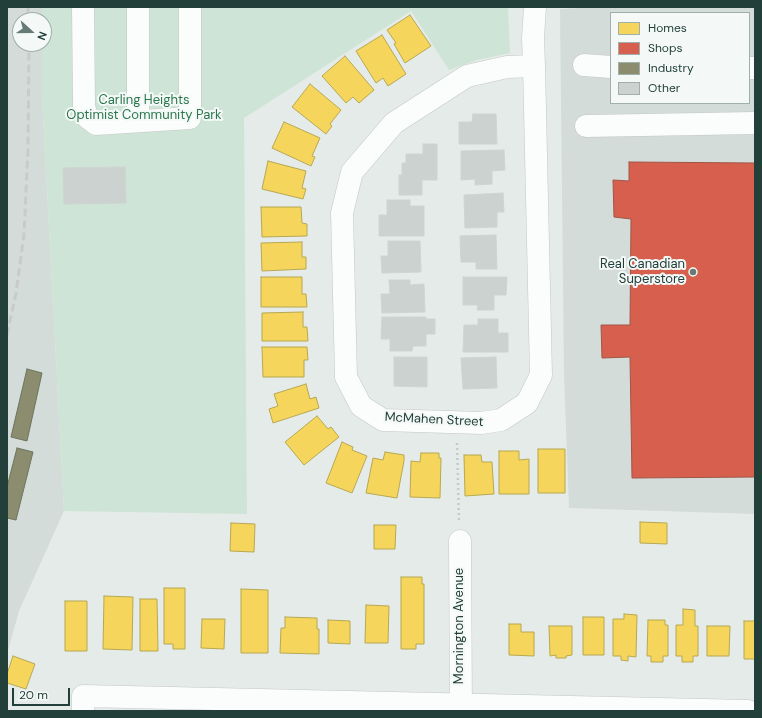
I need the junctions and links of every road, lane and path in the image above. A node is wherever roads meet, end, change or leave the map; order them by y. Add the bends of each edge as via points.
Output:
1 (83, 7) edge
2 (138, 7) edge
3 (190, 7) edge
4 (535, 7) edge
5 (584, 65) dead end
6 (534, 66) junction
7 (610, 67) edge
8 (138, 121) junction
9 (755, 122) edge
10 (586, 126) dead end
11 (456, 423) junction
12 (460, 541) joint
13 (83, 703) edge
14 (461, 708) edge
15 (748, 711) edge

1 - 8 street via 84,106 87,117 96,124
2 - 8 street
3 - 8 street via 190,118
4 - 6 street, McMahen Street
5 - 7 street
6 - 11 street, McMahen Street via 541,375 527,403 501,420 481,424
6 - 11 street, McMahen Street via 507,67 467,76 394,123 352,172 342,213 346,377 361,406 383,420
9 - 10 street
11 - 12 path
12 - 14 street, Mornington Avenue
13 - 14 street
14 - 15 street

